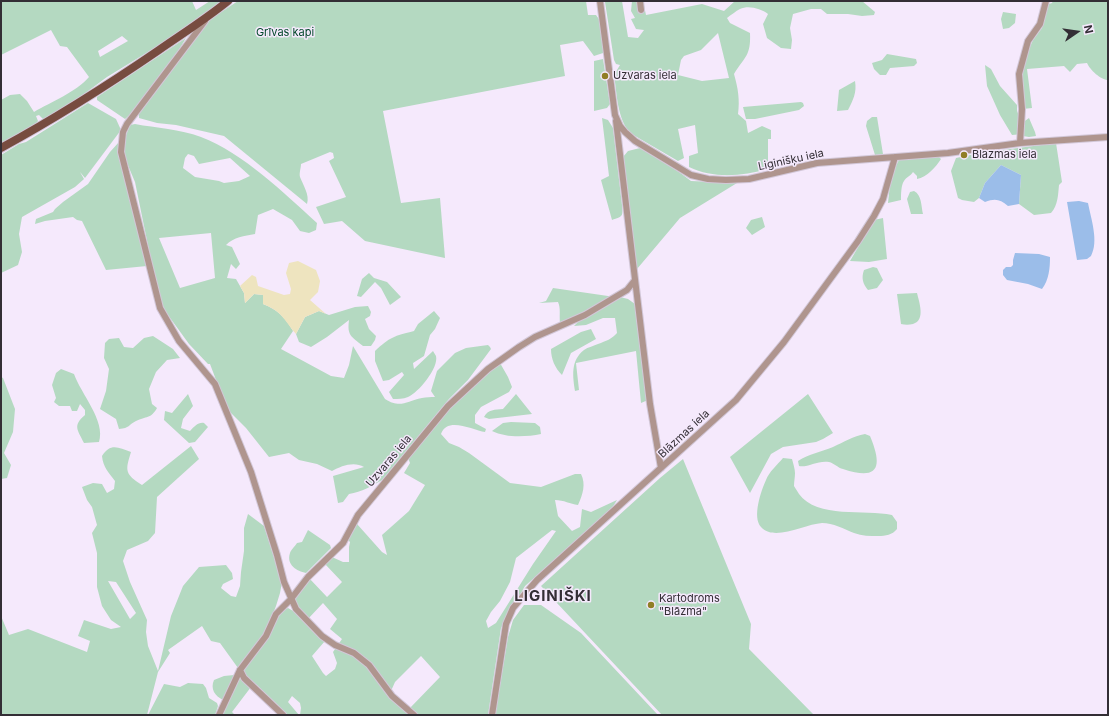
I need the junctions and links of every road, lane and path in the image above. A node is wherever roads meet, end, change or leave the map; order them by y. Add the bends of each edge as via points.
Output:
1 (600, 1) edge
2 (640, 1) edge
3 (1046, 1) edge
4 (225, 2) edge
5 (641, 10) dead end
6 (208, 17) junction
7 (615, 115) junction
8 (1108, 137) edge
9 (1020, 143) junction
10 (1, 148) edge
11 (895, 157) junction
12 (634, 280) junction
13 (661, 468) junction
14 (291, 599) junction
15 (240, 670) junction
16 (219, 715) edge
17 (283, 715) edge
18 (414, 715) edge
19 (492, 715) edge

1 - 7 street, Liginišķu iela
2 - 5 street
3 - 9 street via 1040,24 1028,41 1019,74 1022,109
4 - 6 main road
6 - 10 main road via 134,68 40,127
6 - 14 street via 127,124 121,152 160,308 179,341 215,384 251,472
7 - 11 street, Liginišķu iela via 620,126 635,141 691,175 708,179 749,179 817,163
7 - 12 street
8 - 9 street, Liginišķu iela
9 - 11 street, Liginišķu iela
11 - 13 street, Blāzmas iela via 874,216 784,342 736,400
12 - 13 street
12 - 14 street, Uzvaras iela via 627,290 585,315 519,346 466,389 448,406 374,494 358,515 343,543 308,577
13 - 19 street, Blāzmas iela via 537,580 513,608 506,624
14 - 15 street, Uzvaras iela via 276,614 266,636
14 - 18 street via 308,623 335,645 369,665 392,696
15 - 16 street, Uzvaras iela
15 - 17 street via 244,678

